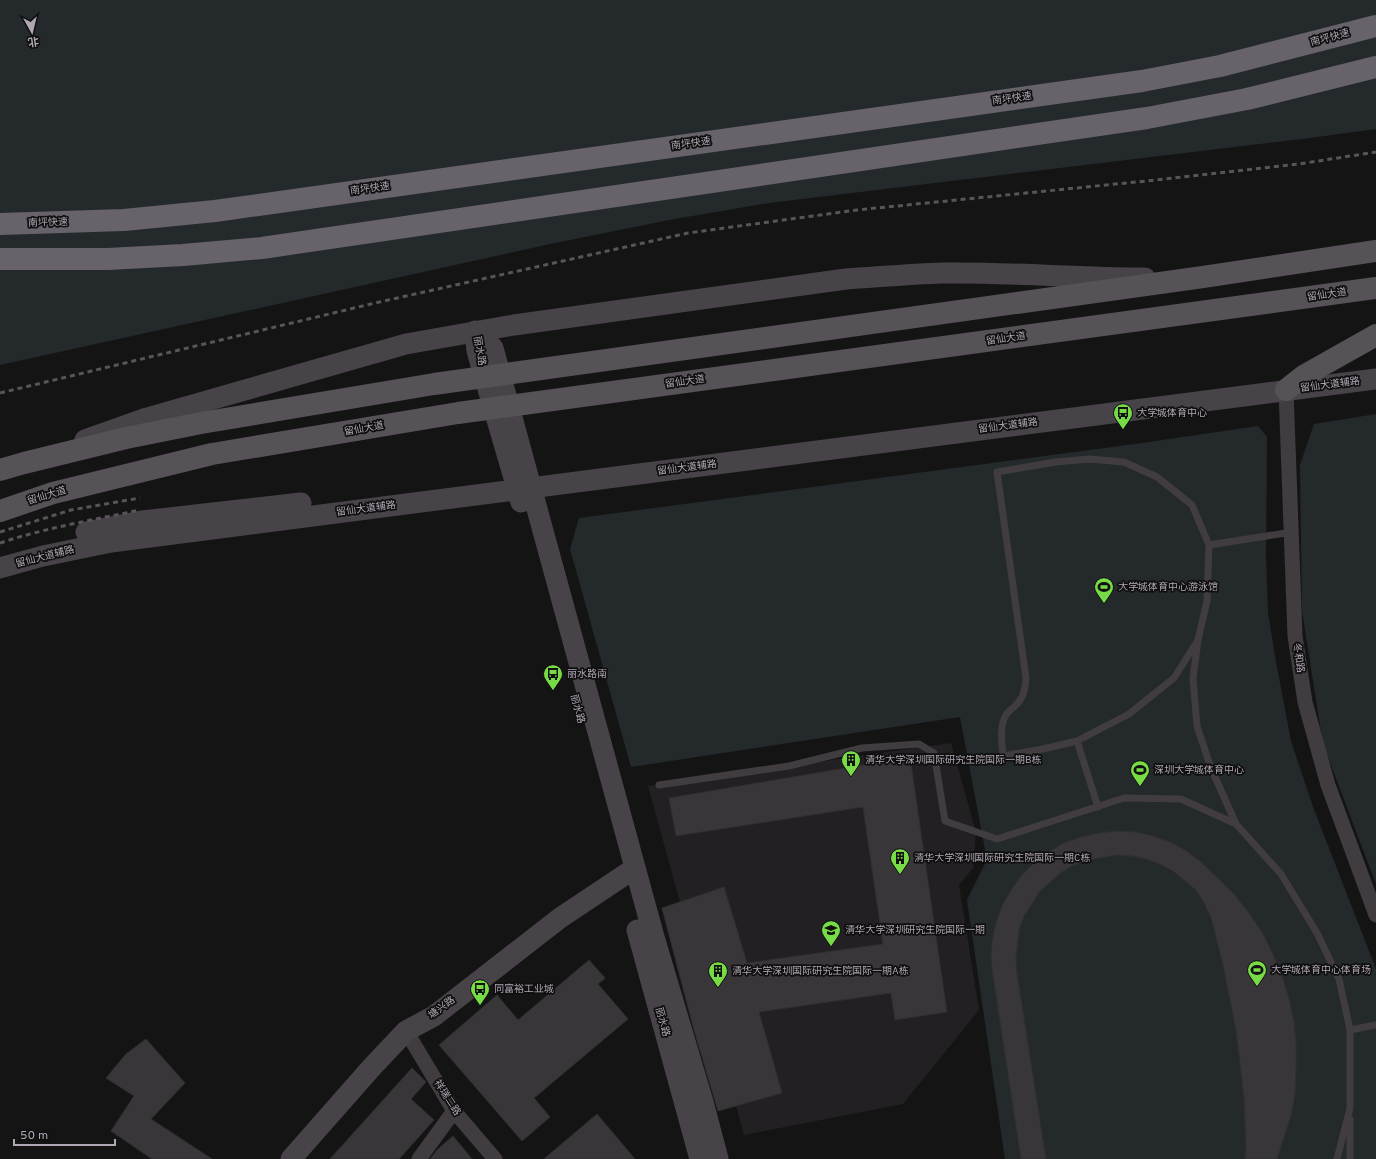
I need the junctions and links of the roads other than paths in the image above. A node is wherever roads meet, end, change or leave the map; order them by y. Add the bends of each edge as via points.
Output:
1 (1376, 26) edge
2 (1376, 67) edge
3 (0, 224) edge
4 (1376, 251) edge
5 (0, 259) edge
6 (1203, 276) junction
7 (1376, 288) edge
8 (475, 331) junction
9 (1376, 335) edge
10 (1376, 365) edge
11 (1305, 375) junction
12 (1376, 379) edge
13 (1286, 390) junction
14 (24, 463) junction
15 (0, 470) edge
16 (523, 483) junction
17 (0, 511) edge
18 (1292, 532) junction
19 (1209, 545) junction
20 (0, 554) edge
21 (0, 568) edge
22 (1198, 640) junction
23 (1077, 741) junction
24 (659, 785) dead end
25 (1098, 807) junction
26 (1236, 824) junction
27 (629, 872) junction
28 (1376, 914) edge
29 (1376, 1025) edge
30 (1350, 1030) junction
31 (406, 1031) junction
32 (1350, 1108) junction
33 (454, 1111) junction
34 (291, 1159) edge
35 (419, 1159) edge
36 (495, 1159) edge
37 (700, 1159) edge
38 (718, 1159) edge
39 (1337, 1159) edge
40 (1350, 1159) edge

1 - 3 highway, 南坪快速 via 1220,66 1142,81 215,211 124,220
2 - 5 highway via 1247,99 1147,118 262,248 108,259
4 - 6 main road
6 - 8 main road via 1128,278 951,273 846,279
6 - 14 main road via 434,384 201,423
7 - 17 main road, 留仙大道 via 458,412 212,454 53,493
8 - 14 main road via 378,351 147,418
8 - 16 main road, 丽水路 via 493,348
9 - 11 main road
10 - 11 main road, 留仙大道辅路
11 - 13 main road
11 - 16 main road, 留仙大道辅路
12 - 13 main road, 留仙大道辅路
13 - 16 main road, 留仙大道辅路
13 - 18 street, 冬和路
14 - 15 main road
16 - 20 main road, 留仙大道辅路 via 142,521
16 - 21 main road, 留仙大道辅路 via 477,495 111,542 42,556
16 - 27 main road, 丽水路
18 - 19 lane
18 - 28 street, 冬和路 via 1295,636 1305,702 1328,785
19 - 22 lane via 1207,601
19 - 23 lane via 1192,505 1157,477 1124,462 1056,462 998,472 1026,678 1024,693 1006,714 1002,725 1003,756
22 - 23 lane via 1174,678 1130,714
22 - 26 lane via 1193,678 1197,726 1211,768
23 - 25 lane
24 - 25 lane via 788,766 862,748 919,744 934,753 944,821 997,839
25 - 26 lane via 1124,798 1181,799
26 - 30 lane via 1281,874 1317,933 1339,979
27 - 31 main road, 塘兴路 via 560,918 434,1016
27 - 37 main road, 丽水路
27 - 38 main road, 丽水路 via 654,937
29 - 30 lane
30 - 32 lane
31 - 33 street, 祥瑞二路
31 - 34 main road, 塘兴路
32 - 39 lane
32 - 40 lane
33 - 35 street
33 - 36 street, 祥瑞二路

